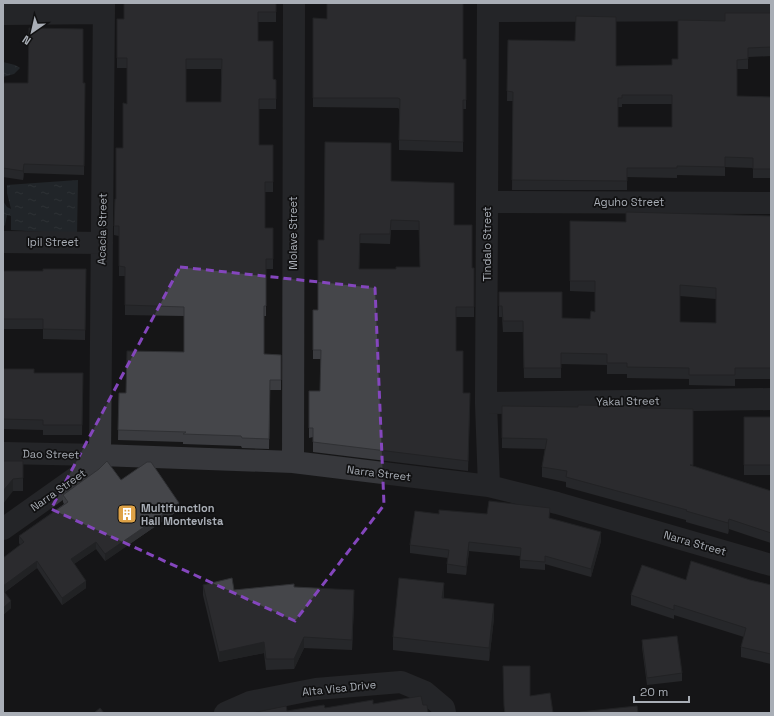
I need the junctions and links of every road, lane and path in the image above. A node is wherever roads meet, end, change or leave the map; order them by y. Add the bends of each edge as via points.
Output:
1 (294, 3) edge
2 (488, 7) edge
3 (104, 8) edge
4 (771, 10) edge
5 (3, 14) edge
6 (487, 202) junction
7 (771, 203) edge
8 (3, 242) edge
9 (102, 243) junction
10 (771, 399) edge
11 (486, 403) junction
12 (3, 453) edge
13 (100, 455) junction
14 (293, 462) junction
15 (489, 486) junction
16 (3, 529) edge
17 (771, 564) edge
18 (225, 713) edge
19 (445, 713) edge

1 - 14 street, Molave Street
2 - 4 street
2 - 6 street, Tindalo Street
3 - 5 street
3 - 9 street, Acacia Street
6 - 7 street, Aguho Street
6 - 11 street, Tindalo Street
8 - 9 street, Ipil Street
9 - 13 street, Acacia Street
10 - 11 street, Yakal Street
11 - 15 street, Tindalo Street
12 - 13 street, Dao Street
13 - 14 street, Narra Street
13 - 16 street, Narra Street via 92,466
14 - 15 street, Narra Street
15 - 17 street, Narra Street
18 - 19 street, Alta Visa Drive via 250,702 316,689 401,682 425,692 444,708

